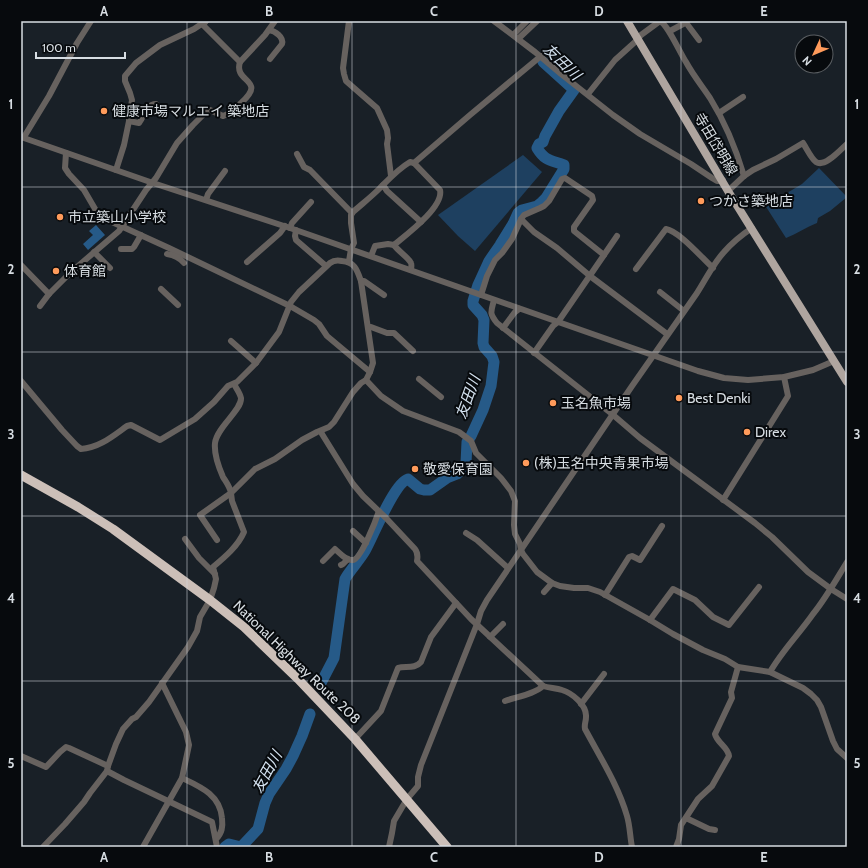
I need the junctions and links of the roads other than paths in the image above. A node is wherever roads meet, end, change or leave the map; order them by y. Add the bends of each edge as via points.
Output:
1 (91, 21) edge
2 (206, 21) edge
3 (275, 21) edge
4 (349, 21) edge
5 (494, 21) edge
6 (527, 21) edge
7 (537, 21) edge
8 (627, 21) edge
9 (269, 30) junction
10 (670, 31) junction
11 (515, 37) junction
12 (638, 39) junction
13 (699, 40) dead end
14 (539, 58) junction
15 (270, 59) dead end
16 (240, 62) junction
17 (588, 94) junction
18 (743, 97) dead end
19 (164, 112) dead end
20 (719, 113) junction
21 (129, 121) junction
22 (22, 137) edge
23 (847, 144) edge
24 (66, 153) junction
25 (297, 154) dead end
26 (414, 163) junction
27 (116, 170) junction
28 (225, 171) dead end
29 (391, 176) junction
30 (744, 176) junction
31 (723, 180) junction
32 (153, 183) junction
33 (383, 185) junction
34 (728, 190) junction
35 (206, 200) junction
36 (311, 202) dead end
37 (352, 212) junction
38 (521, 219) junction
39 (421, 222) junction
40 (122, 227) junction
41 (287, 227) junction
42 (752, 228) junction
43 (296, 230) junction
44 (141, 235) junction
45 (617, 236) dead end
46 (394, 245) junction
47 (121, 248) dead end
48 (351, 249) junction
49 (94, 252) junction
50 (167, 254) dead end
51 (604, 254) junction
52 (371, 256) junction
53 (349, 261) junction
54 (247, 262) dead end
55 (184, 263) dead end
56 (21, 265) edge
57 (326, 266) junction
58 (110, 268) dead end
59 (713, 268) junction
60 (636, 269) dead end
61 (411, 270) junction
62 (590, 276) junction
63 (361, 281) junction
64 (161, 289) dead end
65 (660, 292) dead end
66 (49, 294) junction
67 (384, 294) dead end
68 (482, 296) junction
69 (494, 300) junction
70 (178, 305) dead end
71 (40, 306) dead end
72 (290, 306) junction
73 (519, 309) junction
74 (684, 311) junction
75 (558, 322) junction
76 (368, 327) junction
77 (503, 328) junction
78 (667, 334) junction
79 (231, 342) dead end
80 (413, 351) dead end
81 (534, 353) junction
82 (654, 356) junction
83 (834, 361) junction
84 (256, 363) junction
85 (370, 372) junction
86 (784, 377) junction
87 (420, 379) dead end
88 (366, 380) junction
89 (21, 381) edge
90 (847, 382) edge
91 (234, 384) junction
92 (441, 397) dead end
93 (612, 414) junction
94 (321, 431) junction
95 (21, 475) edge
96 (231, 493) junction
97 (723, 500) junction
98 (380, 512) junction
99 (662, 526) dead end
100 (353, 531) dead end
101 (466, 533) dead end
102 (185, 539) dead end
103 (217, 540) dead end
104 (366, 542) junction
105 (521, 550) junction
106 (348, 560) junction
107 (323, 561) dead end
108 (847, 562) edge
109 (341, 565) dead end
110 (508, 568) junction
111 (215, 574) junction
112 (552, 583) junction
113 (759, 587) dead end
114 (831, 589) junction
115 (544, 592) dead end
116 (605, 595) junction
117 (847, 599) edge
118 (210, 600) junction
119 (456, 603) junction
120 (650, 620) junction
121 (503, 623) dead end
122 (477, 624) junction
123 (490, 637) junction
124 (738, 667) junction
125 (770, 672) junction
126 (604, 674) dead end
127 (162, 683) junction
128 (543, 686) junction
129 (505, 701) dead end
130 (581, 704) junction
131 (355, 739) junction
132 (21, 756) edge
133 (847, 758) edge
134 (107, 769) junction
135 (182, 778) junction
136 (407, 799) junction
137 (169, 801) junction
138 (686, 818) junction
139 (715, 830) dead end
140 (216, 839) junction
141 (43, 847) edge
142 (143, 847) edge
143 (217, 847) edge
144 (389, 847) edge
145 (447, 847) edge
146 (632, 847) edge
147 (676, 847) edge

1 - 22 street
2 - 16 street via 203,25
2 - 21 street via 160,45 136,63 125,76 132,100
3 - 9 street
4 - 29 street via 344,74 346,81 377,108 387,130
5 - 11 street
6 - 11 street
7 - 11 street
8 - 12 main road, 寺田岱明線
9 - 15 street via 283,42
9 - 16 street
10 - 12 street via 660,21
10 - 13 street via 685,23
10 - 20 street via 677,48
11 - 14 street
12 - 17 street via 615,60
12 - 31 main road, 寺田岱明線
14 - 17 street
14 - 26 street
16 - 32 street via 239,71 250,84 251,93 230,114 224,116 208,110 177,142
17 - 31 street via 640,134 717,181
18 - 20 street
19 - 21 street via 156,104 150,105 138,123
20 - 30 street
21 - 27 street
22 - 24 street
23 - 30 street via 827,162 820,164 803,144
24 - 27 street
24 - 40 street via 66,168 69,174 84,190 98,214
25 - 37 street via 304,167
26 - 29 street via 410,162
26 - 39 street via 441,193 433,209
27 - 32 street
28 - 35 street
29 - 33 street
30 - 34 street
31 - 34 main road, 寺田岱明線
32 - 35 street
32 - 40 street
33 - 37 street
33 - 39 street
34 - 42 main road, 寺田岱明線
35 - 41 street
36 - 41 street
37 - 48 street via 354,243
38 - 51 street via 524,215 544,206 565,178 592,196 593,200 574,227 574,231
38 - 62 street
38 - 68 street via 512,239 495,260 487,276
39 - 46 street
40 - 44 street
40 - 49 street
41 - 43 street
41 - 54 street
42 - 59 street via 724,252
42 - 83 main road, 寺田岱明線
43 - 48 street
43 - 57 street via 296,240
44 - 47 street via 132,249
44 - 72 street
45 - 51 street
46 - 52 street via 375,246
46 - 61 street via 410,260
48 - 52 street
48 - 53 street
49 - 58 street
49 - 66 street
50 - 55 street
51 - 62 street
52 - 61 street
53 - 57 street via 334,261
53 - 63 street via 358,272
56 - 66 street
57 - 72 street via 299,292
59 - 60 street via 678,235 666,229
59 - 74 street
61 - 68 street
62 - 75 street
62 - 78 street
63 - 67 street
63 - 76 street
64 - 70 street
65 - 74 street
66 - 71 street
68 - 69 street
69 - 73 street
69 - 77 street via 491,316
72 - 84 street via 279,332
72 - 85 street via 314,320 327,336
73 - 75 street
73 - 77 street
74 - 78 street
75 - 81 street
75 - 82 street
76 - 80 street via 392,332
76 - 85 street via 373,363
77 - 81 street
78 - 82 street
79 - 84 street
81 - 93 street
82 - 86 street via 724,378 748,380
82 - 93 street
83 - 86 street via 813,370
83 - 90 main road, 寺田岱明線
84 - 91 street
85 - 88 street
86 - 97 street via 788,396
87 - 92 street
88 - 94 street via 353,392 330,427
88 - 105 street via 381,396 403,411 458,432 469,440 476,453 501,478 512,494 515,534
89 - 91 street via 81,449 104,442 131,425 160,440 195,419 228,386
91 - 96 street via 240,394 240,402 220,431 215,445 220,470
93 - 97 street
93 - 105 street
94 - 96 street via 255,469
94 - 98 street via 353,484
95 - 118 highway, National Highway Route 208 via 113,529
96 - 103 street via 200,514
96 - 111 street via 244,532 234,547 213,567
97 - 114 street via 772,537 808,572
98 - 104 street
98 - 119 street via 415,549 417,561
99 - 116 street via 640,560 629,557
100 - 104 street
101 - 110 street
102 - 111 street
104 - 106 street via 356,559
105 - 110 street
105 - 112 street via 537,572
106 - 107 street via 335,549
106 - 109 street
108 - 114 street
110 - 122 street via 487,600
111 - 118 street
112 - 115 street
112 - 116 street via 588,588
113 - 120 street via 729,625 713,617 695,600 673,589
114 - 117 street
114 - 125 street
116 - 120 street
118 - 127 street via 200,618 197,631
118 - 131 highway, National Highway Route 208 via 250,633 298,679
119 - 122 street
119 - 131 street via 431,637 419,665 398,668 380,711
120 - 124 street via 679,638
121 - 123 street
122 - 123 street
122 - 136 street via 421,765 418,786
123 - 128 street
124 - 125 street
124 - 138 street via 730,692 732,698 716,734 716,739 728,751 729,756 712,786 698,799
125 - 133 street via 811,694 817,700 837,749
126 - 130 street
127 - 134 street via 149,702 123,729
127 - 135 street via 186,732 189,745
128 - 129 street
128 - 130 street via 572,695
130 - 146 street via 586,716 585,729 621,798 628,818
131 - 136 highway, National Highway Route 208
132 - 134 street via 46,767 66,747
134 - 137 street
134 - 141 street via 84,802
135 - 137 street
135 - 140 street via 200,786 221,808 221,833
136 - 144 street via 394,821
136 - 145 highway, National Highway Route 208
137 - 140 street via 212,822
137 - 142 street
138 - 139 street
138 - 147 street via 681,825
140 - 143 street

